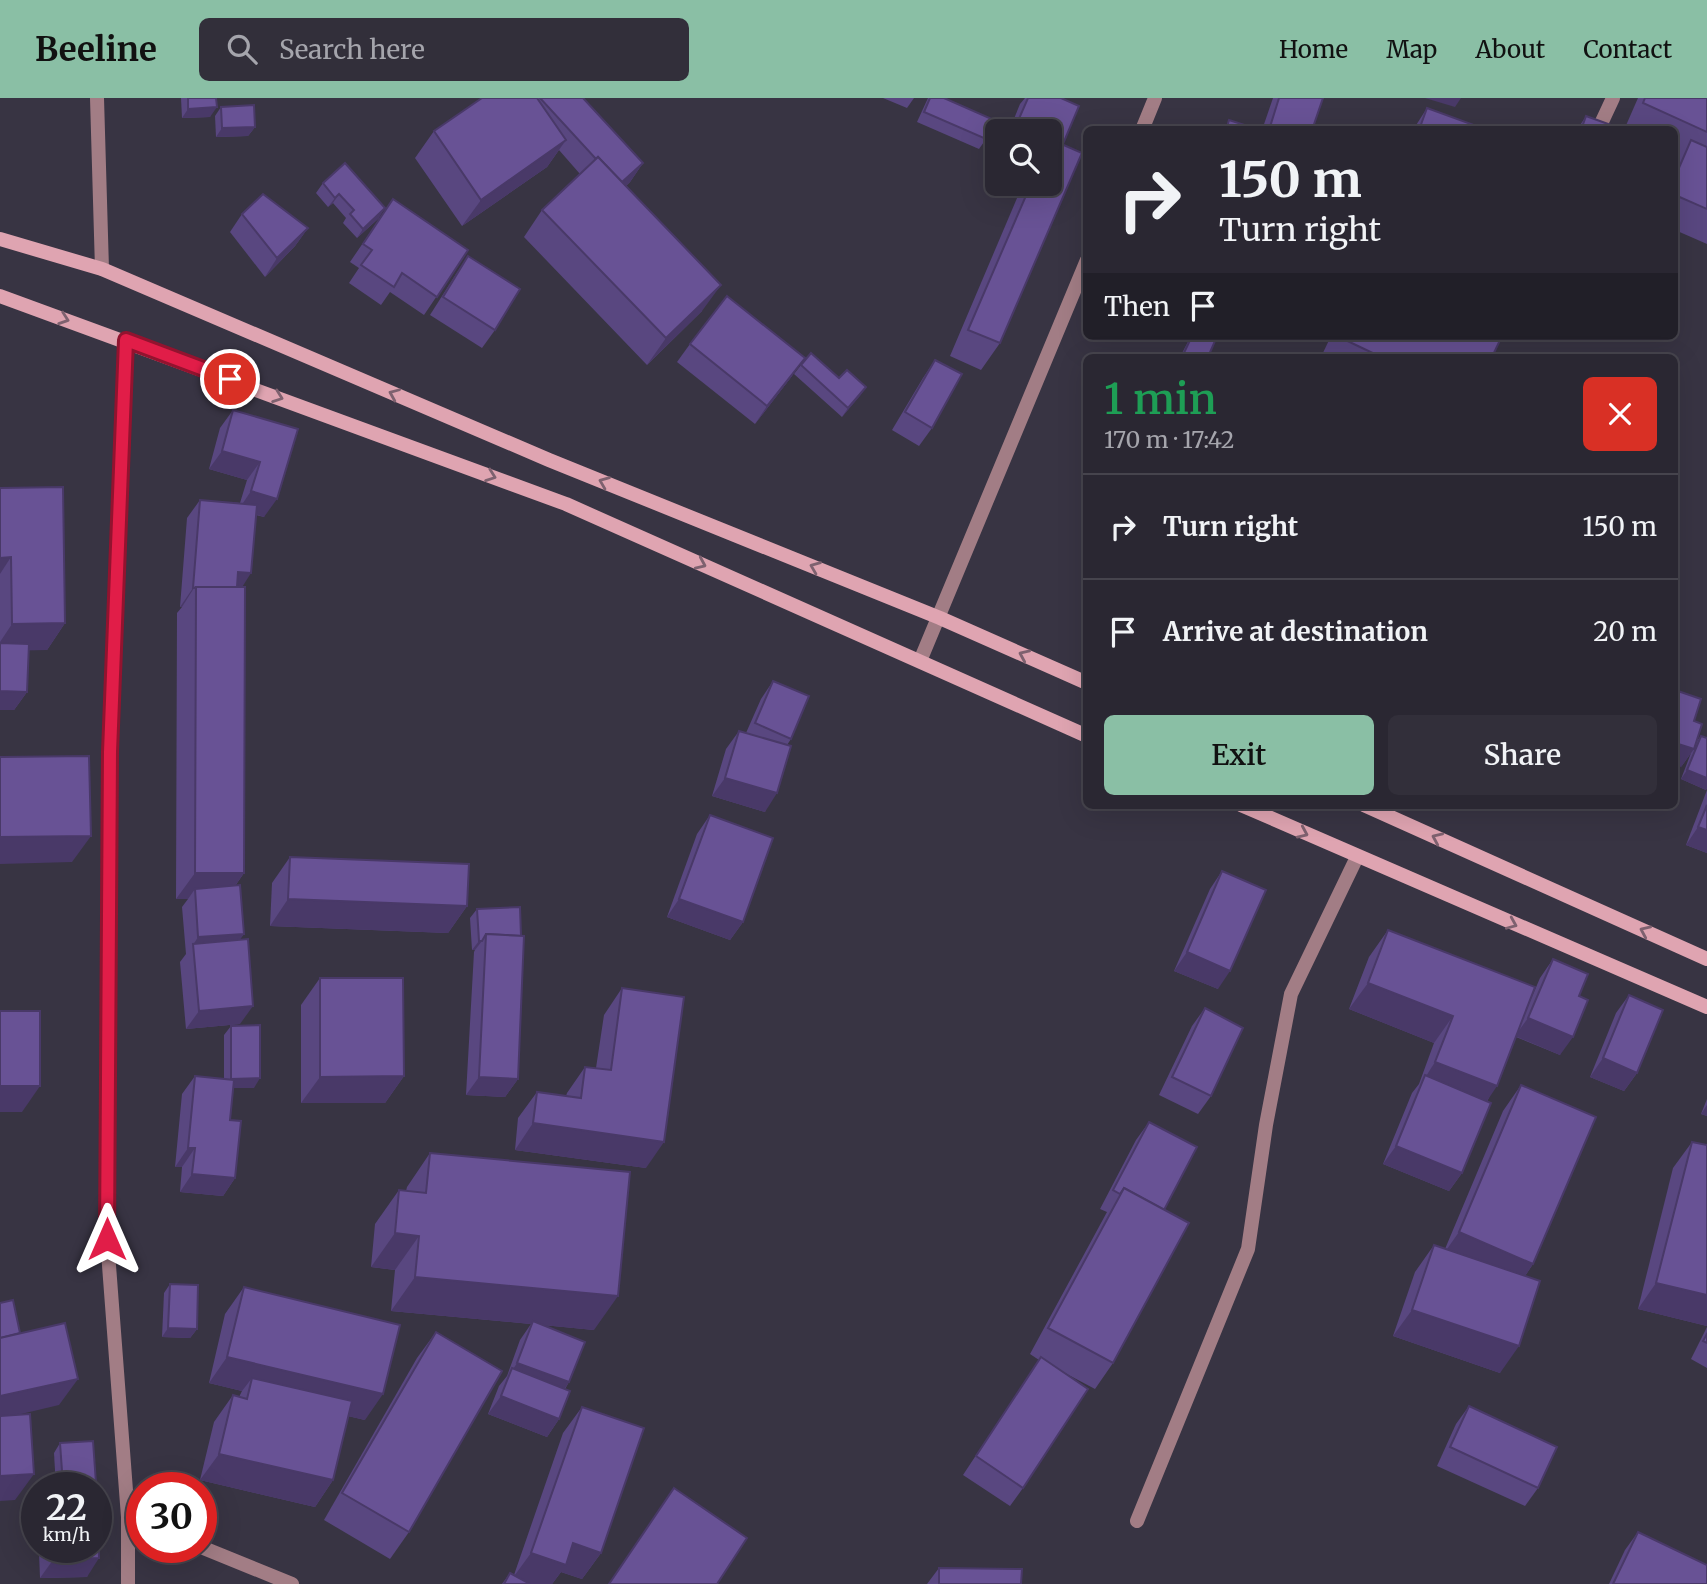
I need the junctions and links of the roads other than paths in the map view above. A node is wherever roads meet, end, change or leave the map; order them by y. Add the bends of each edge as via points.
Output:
1 (100, 98) edge
2 (1155, 98) edge
3 (1613, 98) edge
4 (1144, 126) edge
5 (1601, 126) edge
6 (0, 239) edge
7 (102, 269) junction
8 (1083, 269) edge
9 (0, 296) edge
10 (126, 340) junction
11 (940, 618) junction
12 (920, 661) junction
13 (1083, 681) edge
14 (1083, 734) edge
15 (1250, 809) edge
16 (1373, 809) edge
17 (1357, 857) junction
18 (1707, 959) edge
19 (1707, 1007) edge
20 (130, 1472) edge
21 (1138, 1521) dead end
22 (217, 1554) edge
23 (130, 1563) edge
24 (128, 1584) edge
25 (292, 1584) edge

1 - 7 street
2 - 4 street
3 - 5 street
6 - 7 main road
11 -> 7 main road via 549,460
8 - 11 street
9 -> 10 main road
10 -> 12 main road via 566,504
10 - 20 street via 110,752 107,1239
11 - 12 street
13 -> 11 main road
12 - 14 main road
15 -> 17 main road
18 -> 16 main road
17 -> 19 main road
17 - 21 street via 1291,994 1248,1249
22 - 25 street
23 - 24 street

